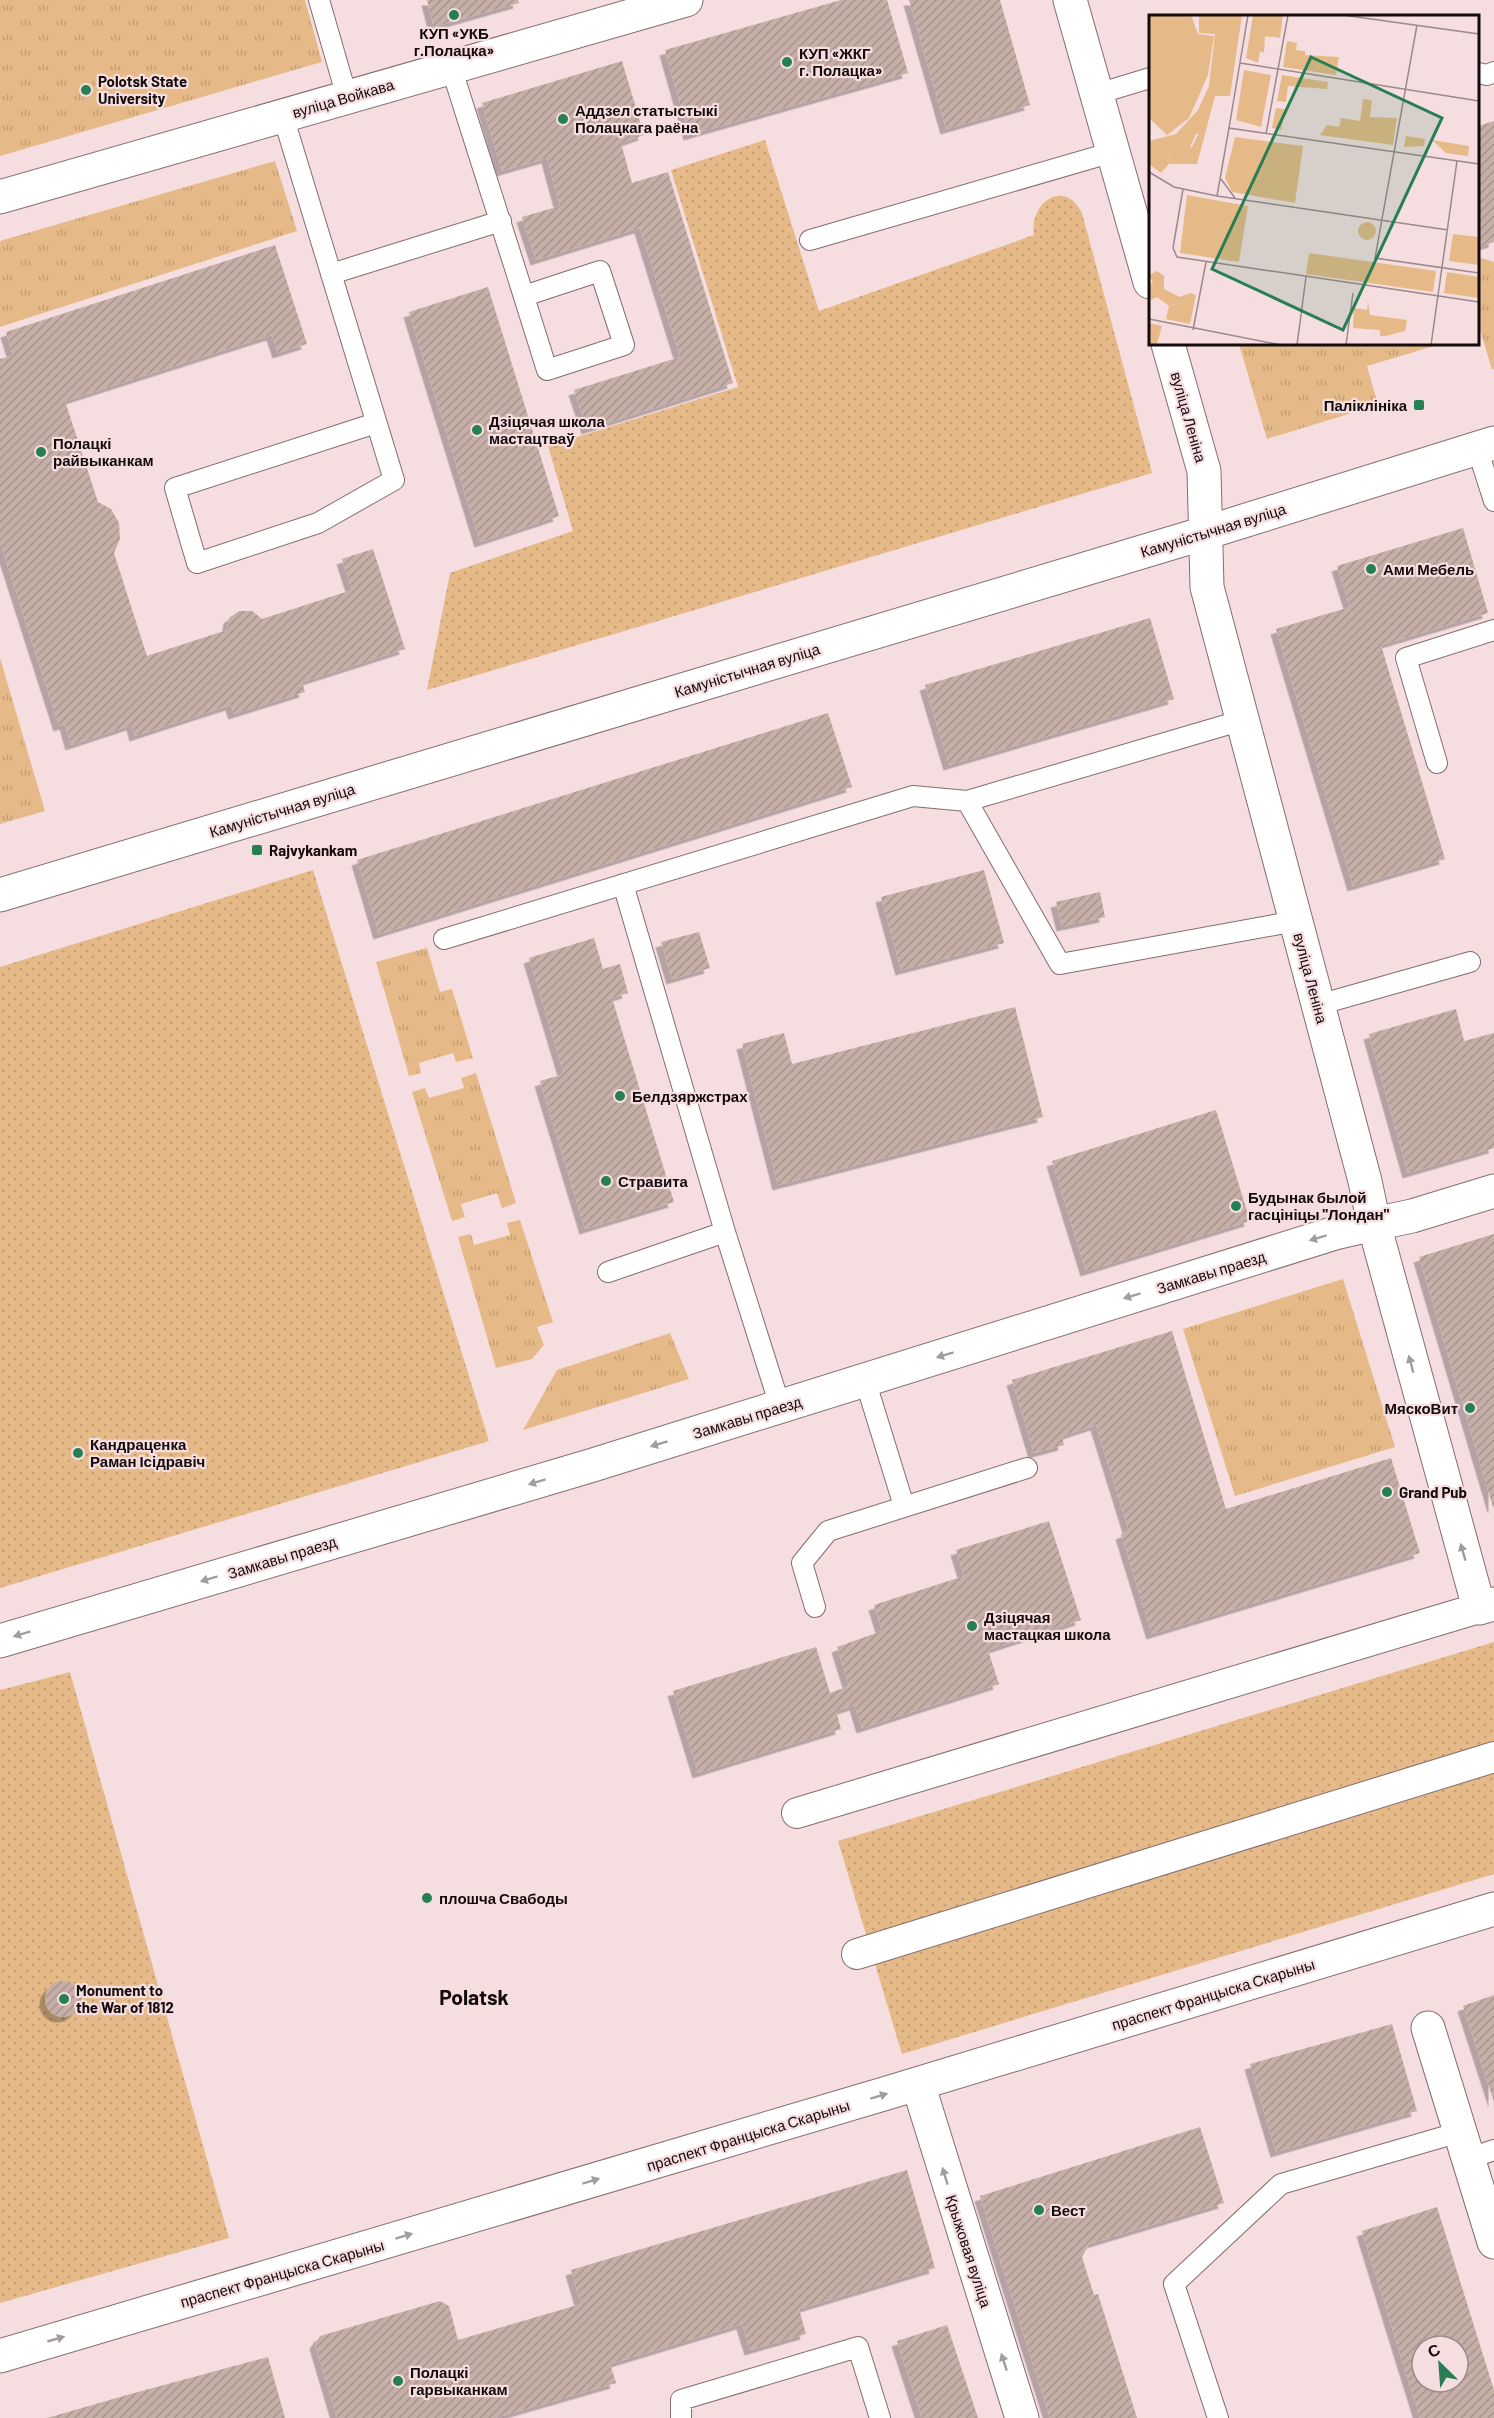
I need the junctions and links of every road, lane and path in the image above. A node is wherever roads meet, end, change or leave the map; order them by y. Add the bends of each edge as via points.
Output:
1 (320, 0) edge
2 (1070, 0) edge
3 (674, 4) edge
4 (451, 67) junction
5 (1494, 72) edge
6 (1479, 73) edge
7 (1149, 78) edge
8 (1097, 94) junction
9 (347, 98) junction
10 (283, 116) junction
11 (1113, 152) junction
12 (0, 197) edge
13 (501, 221) junction
14 (810, 240) dead end
15 (331, 274) junction
16 (1149, 278) edge
17 (524, 296) junction
18 (1168, 345) edge
19 (376, 423) junction
20 (1486, 445) edge
21 (1494, 501) edge
22 (1205, 533) junction
23 (1494, 630) edge
24 (1243, 720) junction
25 (1437, 764) dead end
26 (967, 801) junction
27 (623, 884) junction
28 (0, 895) edge
29 (1296, 921) junction
30 (444, 939) dead end
31 (1470, 962) dead end
32 (1318, 1005) junction
33 (1494, 1191) edge
34 (1374, 1224) junction
35 (725, 1232) junction
36 (608, 1272) dead end
37 (865, 1380) junction
38 (780, 1406) junction
39 (1027, 1468) dead end
40 (904, 1506) junction
41 (1486, 1606) edge
42 (815, 1608) dead end
43 (0, 1641) edge
44 (1494, 1758) edge
45 (797, 1813) dead end
46 (1494, 1909) edge
47 (857, 1954) dead end
48 (1428, 2028) dead end
49 (918, 2084) junction
50 (1474, 2147) edge
51 (1494, 2242) edge
52 (0, 2356) edge
53 (681, 2418) edge
54 (880, 2418) edge
55 (1022, 2418) edge
56 (1218, 2418) edge

1 - 9 lane
2 - 8 street
3 - 4 street, вуліца Войкава
4 - 9 street, вуліца Войкава
4 - 13 lane
5 - 6 lane
7 - 8 lane
8 - 11 street
9 - 10 street, вуліца Войкава
10 - 12 street, вуліца Войкава
10 - 15 lane
11 - 14 lane
11 - 16 street
13 - 15 lane
13 - 17 lane
15 - 19 lane
17 - 17 lane via 600,271 624,345 547,370
18 - 22 street, вуліца Леніна via 1204,471
19 - 19 lane via 175,488 197,563 318,523 394,480
20 - 21 lane
20 - 22 street, Камуністычная вуліца
22 - 24 street, вуліца Леніна via 1207,586
22 - 28 street, Камуністычная вуліца
23 - 25 lane via 1406,658
24 - 26 lane
24 - 29 street, вуліца Леніна
26 - 27 lane via 913,796
26 - 29 lane via 1060,964
27 - 30 lane
27 - 35 lane
29 - 32 street, вуліца Леніна
31 - 32 lane
32 - 34 street, вуліца Леніна
33 - 34 street, Замкавы праезд
34 -> 37 street, Замкавы праезд
41 -> 34 street, вуліца Леніна
35 - 36 lane
35 - 38 lane
37 - 38 street, Замкавы праезд
37 - 40 lane
38 -> 43 street, Замкавы праезд
39 - 40 lane
40 - 42 lane via 828,1531 802,1563
41 - 45 street
44 - 47 street
46 - 49 street, праспект Францыска Скарыны
48 - 50 street
52 -> 49 street, праспект Францыска Скарыны
55 -> 49 street, Крыжовая вуліца
50 - 51 street
50 - 56 lane via 1281,2184 1174,2284
53 - 54 lane via 681,2400 858,2347

